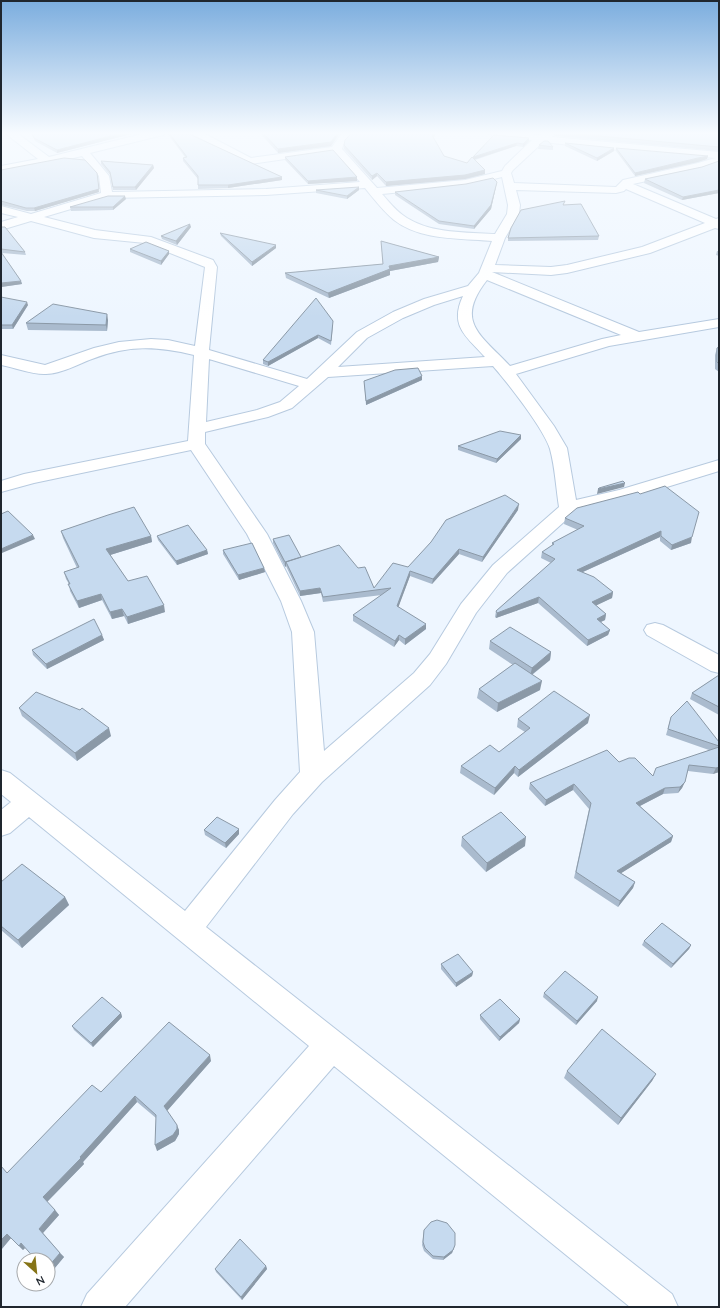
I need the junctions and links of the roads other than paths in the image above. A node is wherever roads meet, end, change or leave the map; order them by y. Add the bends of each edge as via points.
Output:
1 (157, 194) edge
2 (375, 194) edge
3 (511, 194) edge
4 (647, 194) edge
5 (106, 195) joint
6 (1, 209) edge
7 (30, 217) junction
8 (717, 224) edge
9 (1, 226) edge
10 (499, 238) junction
11 (486, 271) junction
12 (473, 289) junction
13 (718, 323) edge
14 (636, 336) junction
15 (201, 352) junction
16 (1, 360) edge
17 (502, 366) junction
18 (324, 373) junction
19 (311, 385) junction
20 (197, 436) junction
21 (719, 465) edge
22 (1, 487) edge
23 (568, 508) junction
24 (655, 630) dead end
25 (719, 665) edge
26 (312, 775) junction
27 (1, 780) edge
28 (29, 803) junction
29 (1, 825) edge
30 (187, 930) junction
31 (331, 1045) junction
32 (100, 1307) edge
33 (659, 1307) edge

1 - 5 street
2 - 10 street via 394,215 414,226 441,233
3 - 10 street via 513,214
4 - 8 street
5 - 7 street
6 - 7 street
7 - 9 street
7 - 15 street via 94,234 147,240 208,263 211,267
8 - 11 street via 651,249 567,269
10 - 11 street
11 - 12 street
11 - 14 street
12 - 17 street via 465,307 464,318 470,332
12 - 18 street via 428,302 362,335
13 - 14 street
14 - 17 street
15 - 16 street via 168,344 120,346 45,370
15 - 19 street
15 - 20 street
17 - 18 street
17 - 23 street via 546,426 558,448
18 - 19 street
19 - 20 street via 286,405
20 - 22 street
20 - 26 street via 257,534 291,601 303,632
21 - 23 street via 625,494
23 - 26 street via 500,569 468,609 438,659 422,679
24 - 25 street
26 - 30 street via 284,806
27 - 28 street
28 - 29 street
28 - 30 street
30 - 31 street
31 - 32 street
31 - 33 street

